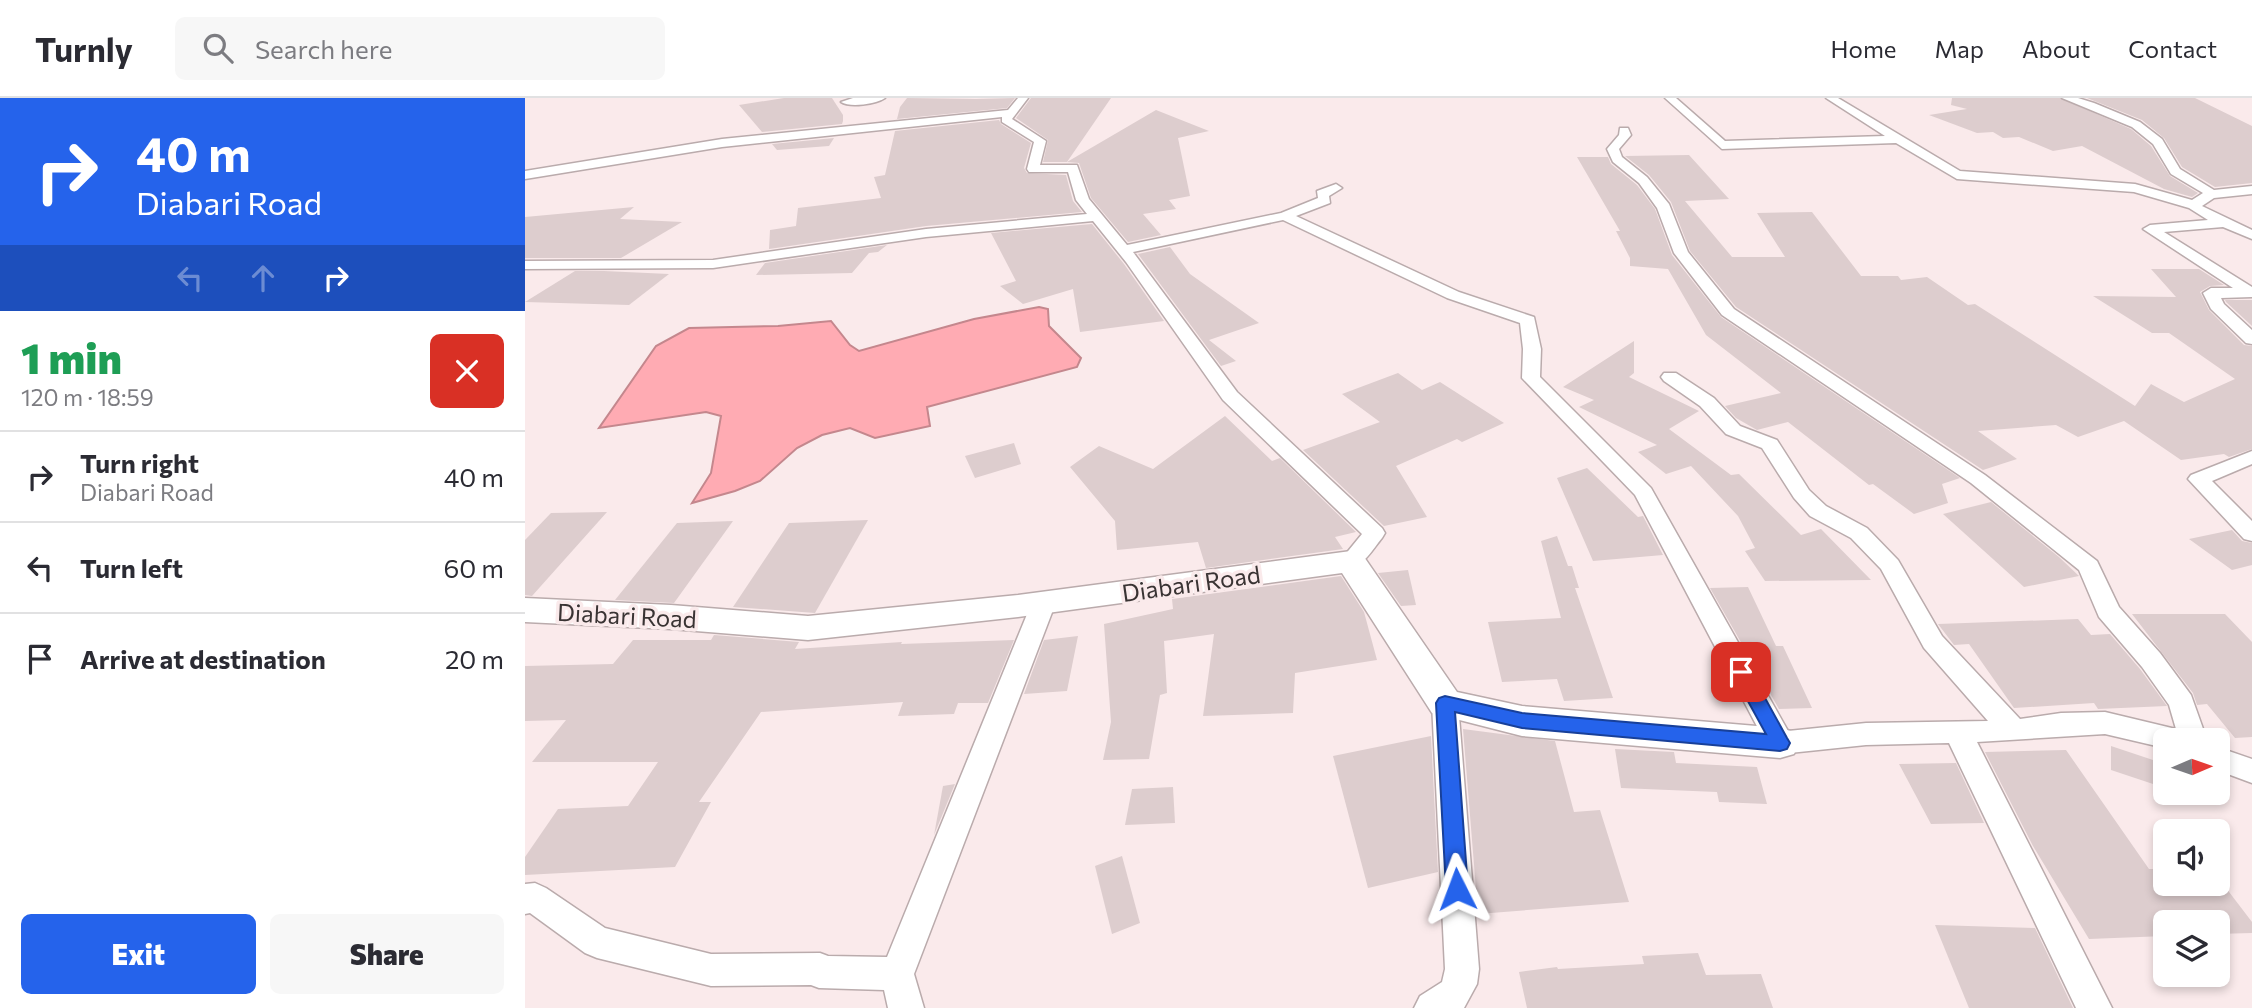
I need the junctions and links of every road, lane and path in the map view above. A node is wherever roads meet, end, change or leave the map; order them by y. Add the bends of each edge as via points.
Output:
1 (880, 98) edge
2 (1023, 98) edge
3 (1670, 98) edge
4 (1831, 98) edge
5 (2067, 98) edge
6 (846, 102) dead end
7 (1011, 113) junction
8 (1624, 130) dead end
9 (1900, 139) junction
10 (525, 175) edge
11 (1335, 188) dead end
12 (2252, 190) edge
13 (2211, 194) junction
14 (2195, 205) junction
15 (1286, 216) junction
16 (1097, 217) junction
17 (2223, 223) junction
18 (2252, 235) edge
19 (1123, 250) junction
20 (525, 265) edge
21 (2252, 339) edge
22 (1670, 377) dead end
23 (2252, 457) edge
24 (2252, 534) edge
25 (1351, 561) junction
26 (1044, 602) junction
27 (525, 610) edge
28 (1445, 703) junction
29 (2190, 728) edge
30 (2014, 731) junction
31 (1958, 732) junction
32 (2153, 735) edge
33 (1780, 743) junction
34 (2230, 763) edge
35 (2252, 771) edge
36 (525, 899) edge
37 (897, 974) junction
38 (905, 1008) edge
39 (1432, 1008) edge
40 (2094, 1008) edge

1 - 6 street
2 - 7 street
3 - 9 street via 1722,145
4 - 9 street
5 - 13 street via 2122,117 2142,130 2156,140 2171,166
7 - 10 street via 722,143
7 - 16 street via 1006,120 1040,141 1033,169 1073,168 1083,200
8 - 29 street via 1613,149 1617,159 1643,180 1664,207 1681,253 1728,312 1978,479 2089,566 2108,611 2182,702
9 - 14 street via 1957,175 2135,188
11 - 15 street via 1322,194 1325,200
12 - 13 street
13 - 14 street
14 - 17 street
15 - 19 street
15 - 33 street via 1453,295 1528,320 1531,378 1644,492
16 - 19 street
16 - 20 street via 926,233 713,264
17 - 18 street
17 - 21 street via 2150,229 2251,293 2211,293 2217,306
19 - 25 street via 1230,396 1374,533
22 - 30 street via 1707,402 1733,430 1770,444 1801,494 1818,511 1859,533 1890,565 1933,642
23 - 24 street via 2198,479
25 - 26 street, Diabari Road
25 - 28 street
26 - 27 street, Diabari Road via 808,628
26 - 37 street
28 - 33 street via 1522,720
28 - 39 street via 1462,968 1461,986 1450,999
30 - 31 street
30 - 32 street via 2105,723
31 - 33 street via 1865,734
31 - 40 street
34 - 35 street
36 - 37 street via 535,898 597,942 711,971 820,969
37 - 38 street

